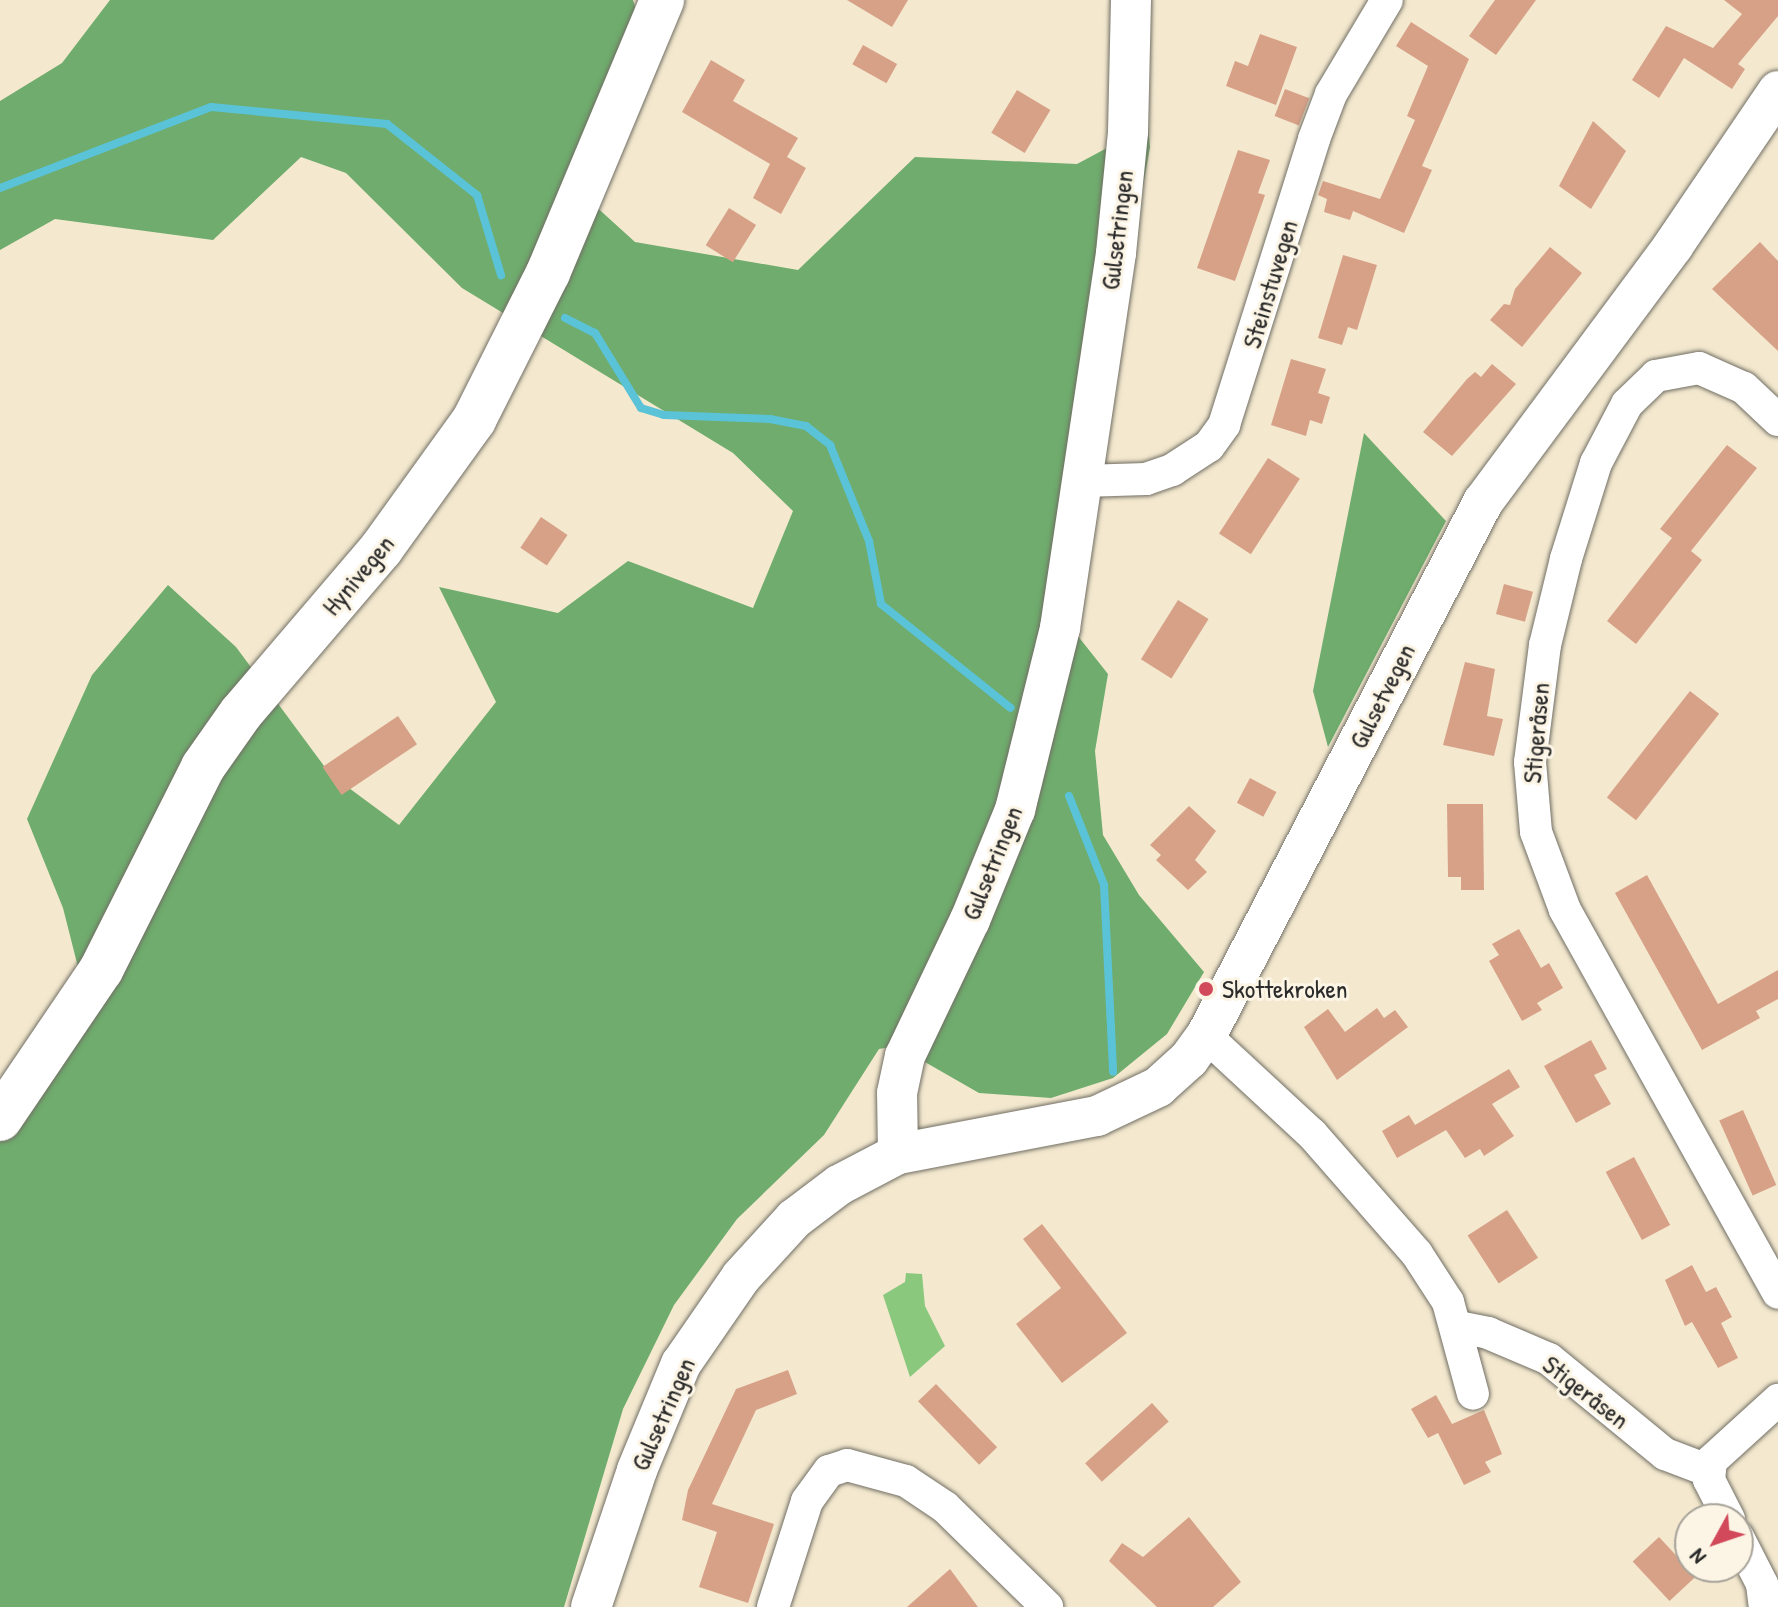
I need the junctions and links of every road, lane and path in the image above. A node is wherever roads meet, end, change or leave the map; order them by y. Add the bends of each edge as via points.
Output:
1 (662, 0) edge
2 (1131, 0) edge
3 (1387, 0) edge
4 (1778, 91) edge
5 (1778, 420) edge
6 (1083, 481) junction
7 (1206, 1036) junction
8 (0, 1119) edge
9 (898, 1154) junction
10 (1778, 1293) edge
11 (1458, 1327) junction
12 (1473, 1394) dead end
13 (1778, 1400) edge
14 (1707, 1470) junction
15 (1722, 1503) edge
16 (1754, 1568) edge
17 (591, 1607) edge
18 (773, 1607) edge
19 (1047, 1607) edge
20 (1765, 1607) edge

1 - 8 main road, Hynivegen via 548,273 474,420 381,549 241,713 203,767 101,970
2 - 6 street, Gulsetringen via 1128,132 1116,253
3 - 6 street, Steinstuvegen via 1331,94 1224,425 1209,446 1172,470 1146,479
4 - 7 street, Gulsetvegen via 1673,246 1483,502
5 - 10 street, Stigeråsen via 1744,388 1699,368 1656,376 1627,404 1596,463 1566,559 1545,645 1530,762 1536,832 1553,884
6 - 9 street, Gulsetringen via 1040,727 992,870 905,1056 897,1093
7 - 9 street, Gulsetvegen via 1175,1074 1121,1107
7 - 11 street via 1263,1084 1388,1220 1437,1283
9 - 17 street, Gulsetringen via 839,1185 794,1219 712,1315 656,1419
11 - 12 street
11 - 14 street, Stigeråsen via 1488,1333 1549,1359 1665,1454
13 - 14 street via 1720,1451
14 - 15 street
16 - 20 street
18 - 19 street via 807,1501 829,1471 847,1465 906,1481 945,1507

